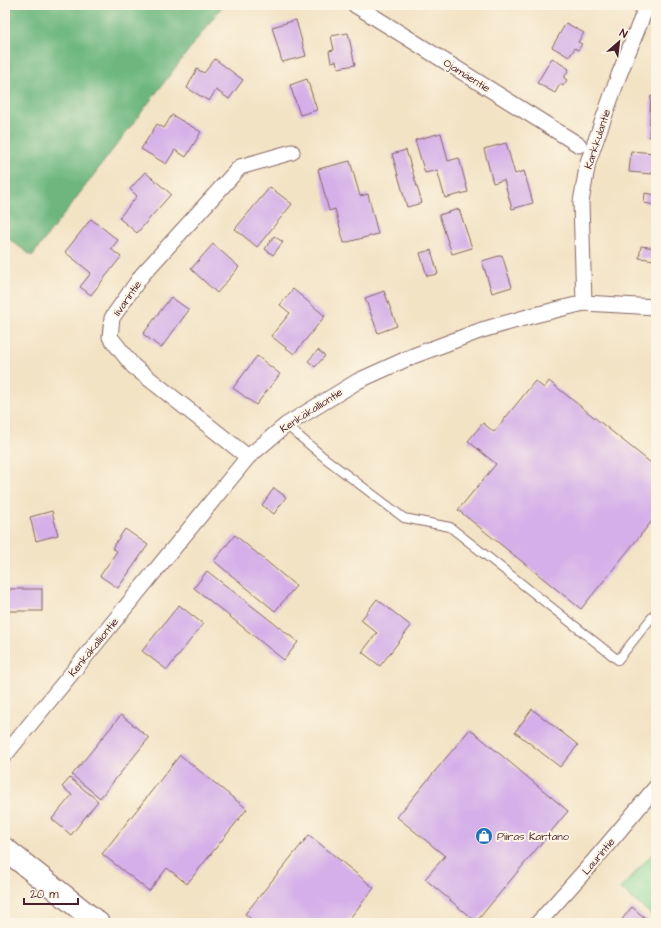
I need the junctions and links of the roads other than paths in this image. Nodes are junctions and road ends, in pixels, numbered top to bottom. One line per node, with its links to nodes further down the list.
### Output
1 (355, 5): 3 (street, Ojamäentie)
2 (647, 5): 5 (street, Karkkulantie)
3 (579, 145)
4 (292, 152): 8 (street, Iivarintie)
5 (584, 303): 6 (street, Kenkäkalliontie); 7 (street, Kenkäkalliontie)
6 (656, 307)
7 (286, 425): 8 (street, Kenkäkalliontie); 9 (lane)
8 (248, 457): 10 (street, Kenkäkalliontie)
9 (656, 612)
10 (5, 755)
11 (656, 786): 14 (street, Laurintie)
12 (5, 849): 13 (street)
13 (98, 923)
14 (538, 923)

